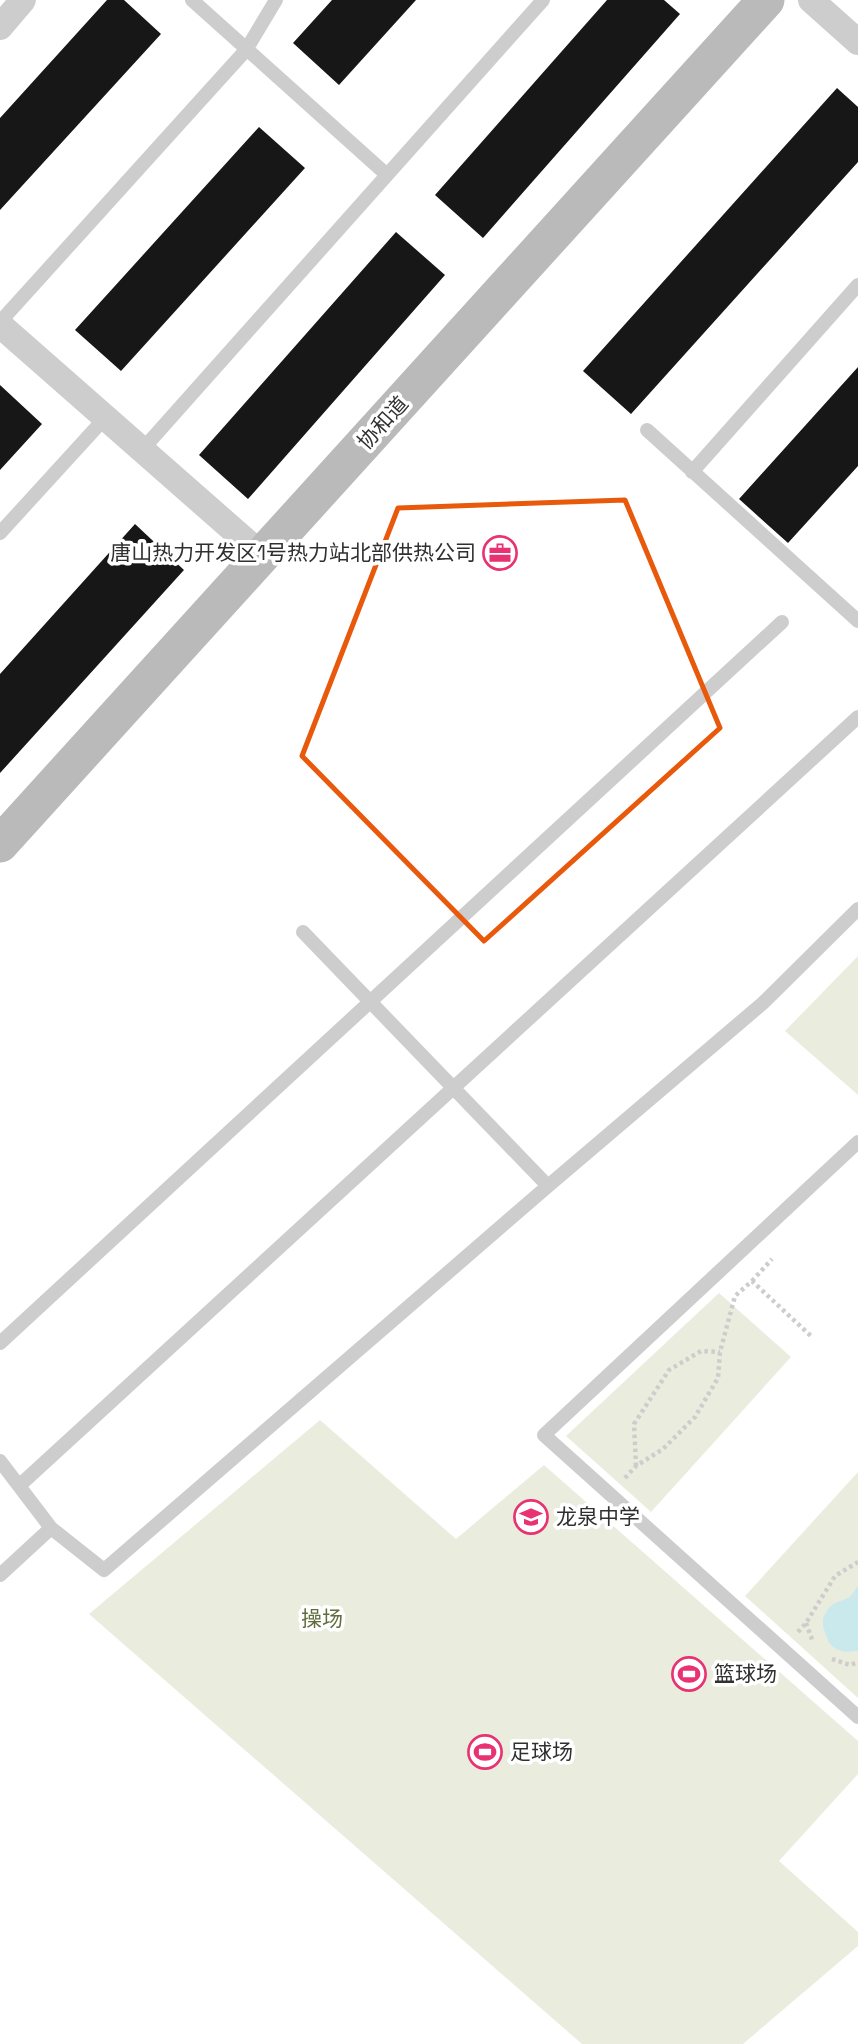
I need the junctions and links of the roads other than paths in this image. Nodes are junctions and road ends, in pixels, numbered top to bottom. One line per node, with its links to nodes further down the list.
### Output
1 (23, 0): 7 (street)
2 (192, 0): 9 (lane)
3 (276, 0): 9 (lane)
4 (543, 0): 10 (lane)
5 (766, 0): 18 (street, 协和道)
6 (811, 0): 8 (street)
7 (0, 26)
8 (858, 42)
9 (246, 50): 10 (lane); 12 (lane)
10 (387, 175): 15 (lane)
11 (858, 285): 16 (lane)
12 (0, 324): 13 (street)
13 (105, 418): 15 (street); 17 (lane)
14 (647, 430): 16 (lane)
15 (142, 450): 18 (street)
16 (692, 472): 19 (lane)
17 (0, 533)
18 (263, 556): 22 (street, 协和道)
19 (858, 620)
20 (782, 622): 25 (lane)
21 (858, 717): 26 (lane)
22 (0, 844)
23 (858, 909): 28 (lane)
24 (303, 932): 25 (lane)
25 (371, 1001): 26 (lane); 29 (lane)
26 (454, 1088): 28 (lane); 31 (lane)
27 (858, 1142): 34 (lane)
28 (548, 1186): 32 (lane)
29 (0, 1343)
30 (0, 1461): 31 (lane)
31 (20, 1485): 32 (lane)
32 (51, 1528): 33 (lane)
33 (0, 1575)
34 (858, 1717)

